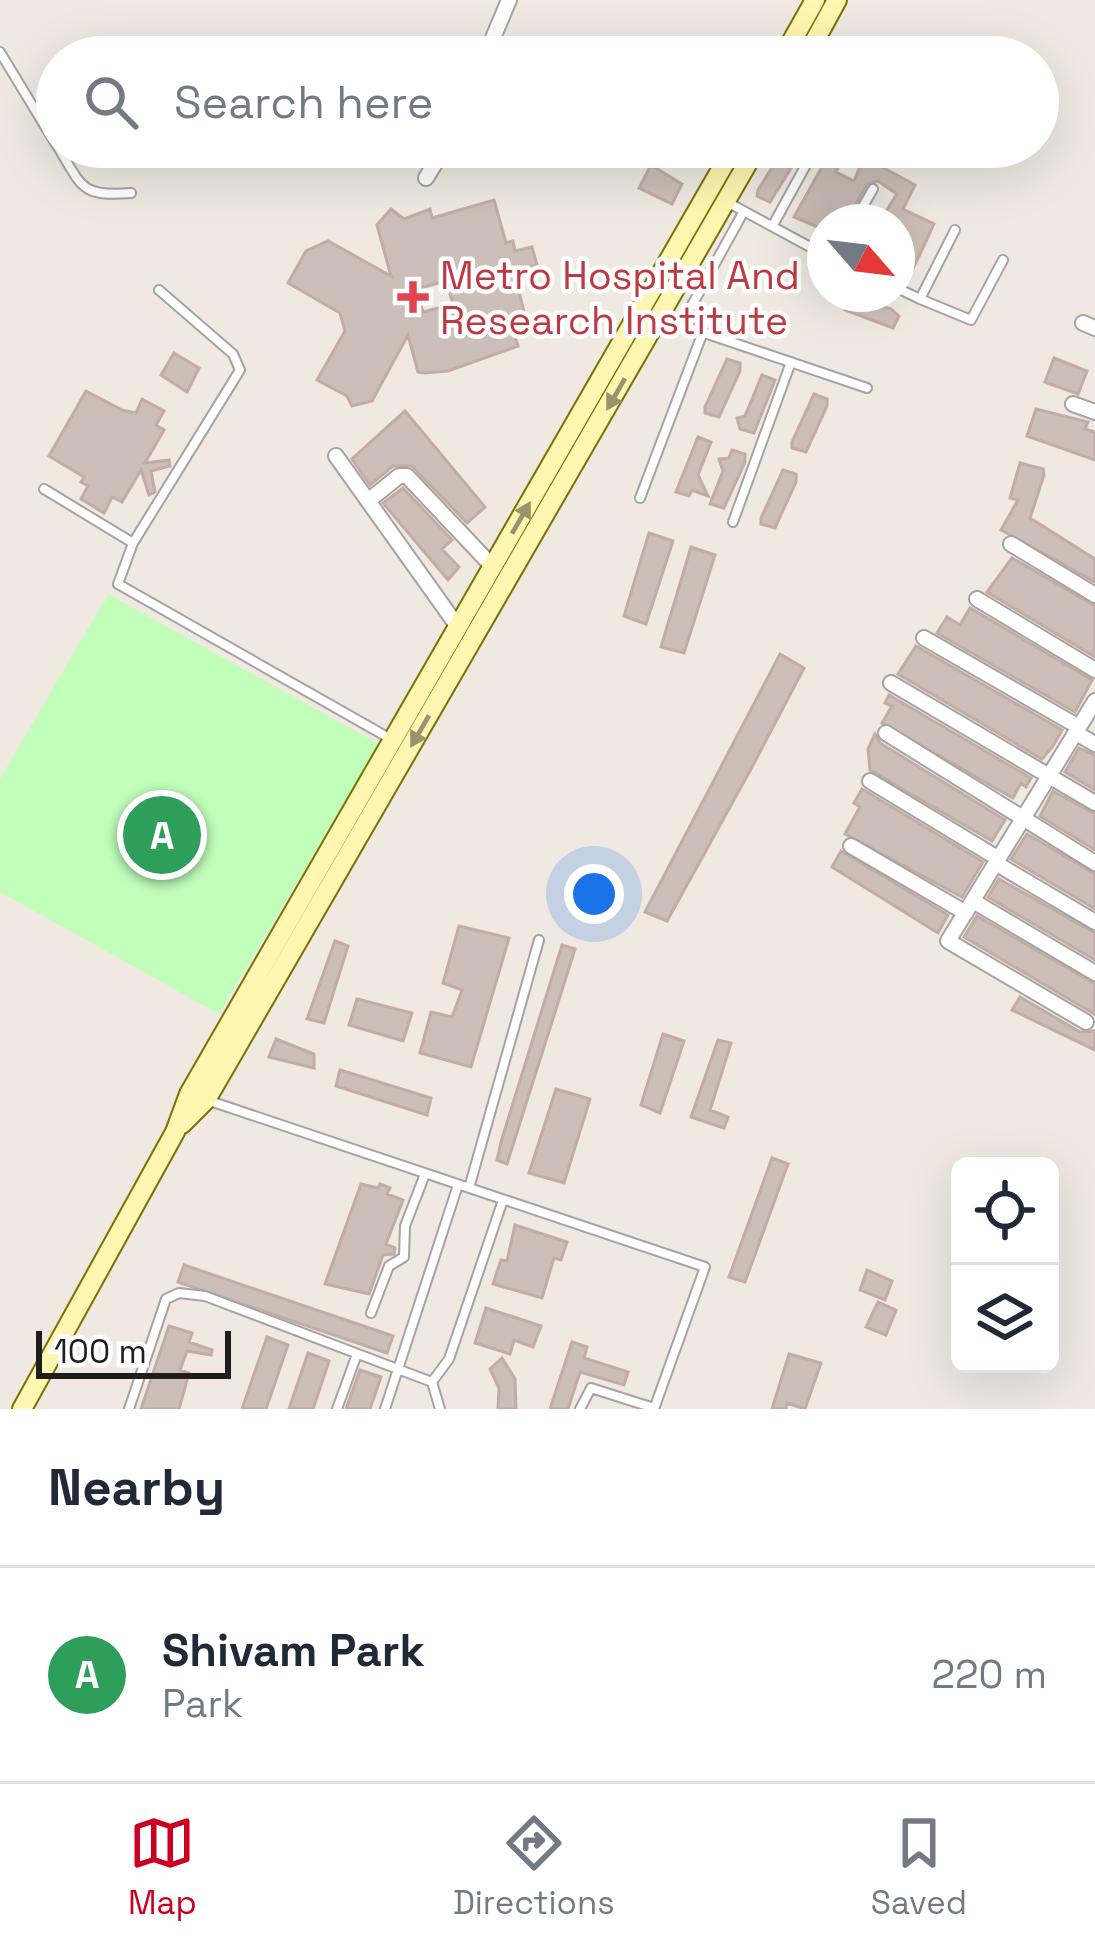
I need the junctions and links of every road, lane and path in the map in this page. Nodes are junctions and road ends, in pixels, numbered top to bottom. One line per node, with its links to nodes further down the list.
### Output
1 (509, 0): 4 (street)
2 (815, 0): 5 (street)
3 (837, 0): 6 (street)
4 (493, 36)
5 (795, 36)
6 (817, 36)
7 (0, 52): 8 (lane)
8 (36, 112)
9 (71, 168): 16 (lane)
10 (432, 168): 14 (street)
11 (722, 168): 38 (street, one-way to 11)
12 (750, 168): 18 (street)
13 (804, 168): 19 (lane)
14 (426, 178)
15 (874, 189): 17 (lane)
16 (131, 193)
17 (865, 204)
18 (736, 206): 19 (lane); 26 (lane); 55 (street, one-way to 55)
19 (773, 225): 21 (lane)
20 (955, 230): 25 (lane)
21 (807, 245)
22 (1003, 260): 25 (lane)
23 (159, 290): 36 (lane)
24 (915, 297): 25 (lane)
25 (920, 299)
26 (703, 332): 27 (lane); 33 (lane)
27 (791, 362): 28 (lane); 35 (lane)
28 (866, 388)
29 (1072, 404): 30 (street)
30 (1095, 412)
31 (336, 456): 34 (street)
32 (44, 489): 36 (lane)
33 (640, 498)
34 (368, 501): 38 (street); 41 (street)
35 (734, 522)
36 (134, 543): 48 (lane)
37 (1011, 544): 39 (street)
38 (493, 567): 41 (street)
39 (1095, 595)
40 (977, 599): 43 (street)
41 (458, 627): 48 (street)
42 (924, 638): 46 (street)
43 (1095, 670)
44 (890, 683): 50 (street)
45 (1095, 701): 46 (street)
46 (1078, 730): 49 (street); 50 (street)
47 (886, 733): 53 (street)
48 (393, 740): 55 (street)
49 (1095, 744)
50 (1050, 778): 52 (street); 53 (street)
51 (870, 781): 56 (street)
52 (1095, 803)
53 (1025, 818): 56 (street); 57 (street)
54 (851, 846): 58 (street)
55 (336, 857): 63 (street); 64 (street)
56 (998, 861): 58 (street); 59 (street)
57 (1095, 863)
58 (969, 907): 61 (street); 62 (street)
59 (1095, 922)
60 (538, 940): 66 (lane)
61 (1095, 974)
62 (1086, 1022)
63 (206, 1100): 64 (street); 65 (lane)
64 (175, 1132): 73 (street)
65 (425, 1174): 66 (lane); 68 (lane)
66 (463, 1186): 67 (lane); 70 (lane)
67 (503, 1200): 71 (lane); 72 (lane)
68 (371, 1312)
69 (356, 1354): 70 (lane); 74 (lane); 75 (lane)
70 (398, 1369): 71 (lane); 76 (lane)
71 (432, 1382): 77 (lane)
72 (654, 1408): 78 (lane)
73 (22, 1409)
74 (129, 1409)
75 (337, 1409)
76 (385, 1409)
77 (440, 1409)
78 (580, 1409)

